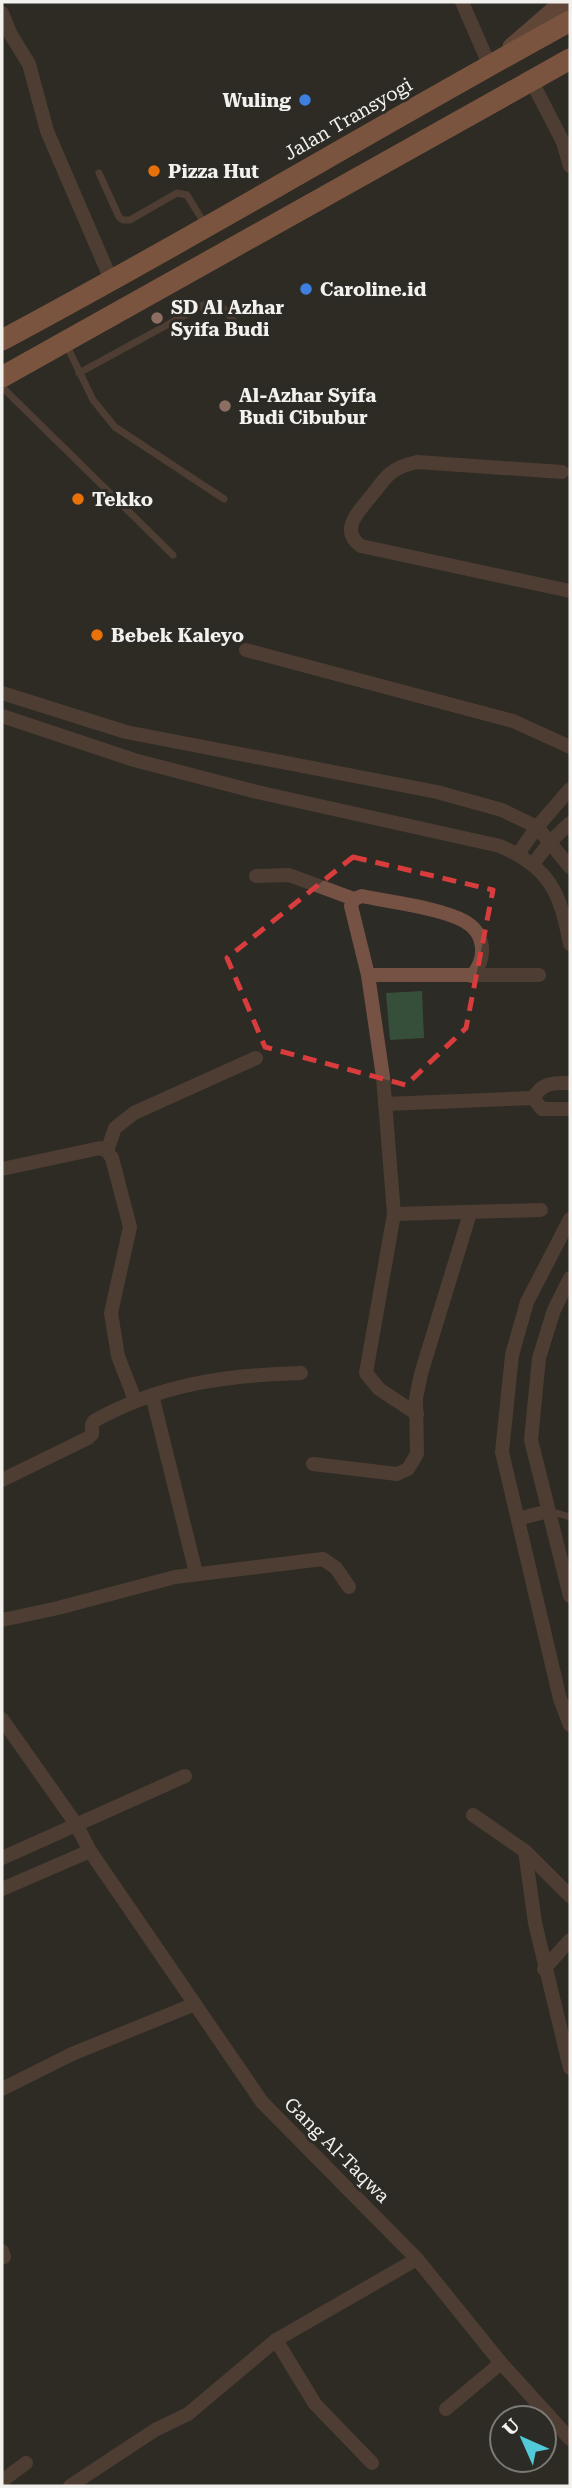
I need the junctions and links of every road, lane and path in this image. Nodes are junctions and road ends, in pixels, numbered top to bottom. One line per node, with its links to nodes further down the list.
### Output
1 (461, 2): 7 (street)
2 (563, 2): 7 (street)
3 (2, 13): 5 (street)
4 (570, 21): 7 (highway, Jalan Transyogi)
5 (6, 39): 12 (street)
6 (570, 59): 8 (highway)
7 (492, 63): 11 (highway, Jalan Transyogi)
8 (531, 80): 9 (street); 15 (highway)
9 (570, 166)
10 (99, 173): 11 (lane)
11 (206, 227): 12 (highway, Jalan Transyogi)
12 (112, 282): 14 (highway, Jalan Transyogi)
13 (233, 320): 16 (lane)
14 (2, 340)
15 (65, 343): 16 (lane); 17 (highway)
16 (79, 373): 20 (lane)
17 (2, 377)
18 (2, 387): 21 (lane)
19 (562, 472): 22 (street)
20 (224, 499)
21 (173, 555)
22 (570, 591)
23 (246, 650): 26 (street)
24 (2, 692): 29 (street)
25 (2, 716): 31 (street)
26 (570, 747)
27 (570, 789): 29 (street)
28 (570, 823): 30 (street)
29 (537, 827): 30 (street); 31 (street)
30 (550, 842): 32 (street); 33 (street)
31 (518, 854): 32 (street)
32 (533, 864): 36 (street)
33 (570, 867)
34 (256, 876): 35 (street)
35 (354, 899): 37 (street); 39 (street)
36 (570, 944)
37 (368, 975): 39 (street); 43 (street)
38 (539, 975): 39 (street)
39 (472, 976)
40 (256, 1058): 45 (street)
41 (570, 1083): 42 (street)
42 (533, 1097): 43 (street); 44 (street)
43 (385, 1104): 49 (street)
44 (570, 1109)
45 (107, 1151): 46 (street); 54 (street)
46 (2, 1169)
47 (541, 1210): 48 (street)
48 (470, 1213): 49 (street); 55 (street)
49 (394, 1214): 55 (street)
50 (570, 1219): 60 (street)
51 (570, 1278): 58 (street)
52 (301, 1373): 53 (street)
53 (152, 1395): 54 (street); 61 (street)
54 (135, 1400): 57 (street)
55 (418, 1414): 56 (street)
56 (313, 1464)
57 (2, 1480)
58 (548, 1511): 59 (lane); 60 (street); 63 (street)
59 (570, 1517)
60 (518, 1519): 66 (street)
61 (196, 1573): 62 (street); 64 (street)
62 (349, 1587)
63 (570, 1596)
64 (2, 1620)
65 (2, 1719): 69 (street, Gang Al-Taqwa)
66 (570, 1725)
67 (185, 1776): 69 (street)
68 (473, 1815): 71 (street)
69 (76, 1824): 70 (street, Gang Al-Taqwa); 72 (street)
70 (90, 1851): 73 (street); 77 (street, Gang Al-Taqwa)
71 (525, 1851): 74 (street); 76 (street)
72 (2, 1858)
73 (2, 1889)
74 (570, 1896)
75 (570, 1940): 76 (street)
76 (544, 1969): 78 (street)
77 (195, 2004): 79 (street); 80 (street, Gang Al-Taqwa)
78 (570, 2068)
79 (2, 2089)
80 (417, 2259): 81 (street); 82 (street, Gang Al-Taqwa)
81 (276, 2340): 86 (street); 88 (street)
82 (501, 2363): 83 (street); 84 (street, Gang Al-Taqwa)
83 (446, 2409)
84 (570, 2439)
85 (26, 2463): 87 (street)
86 (372, 2463)
87 (2, 2481)
88 (70, 2486)

